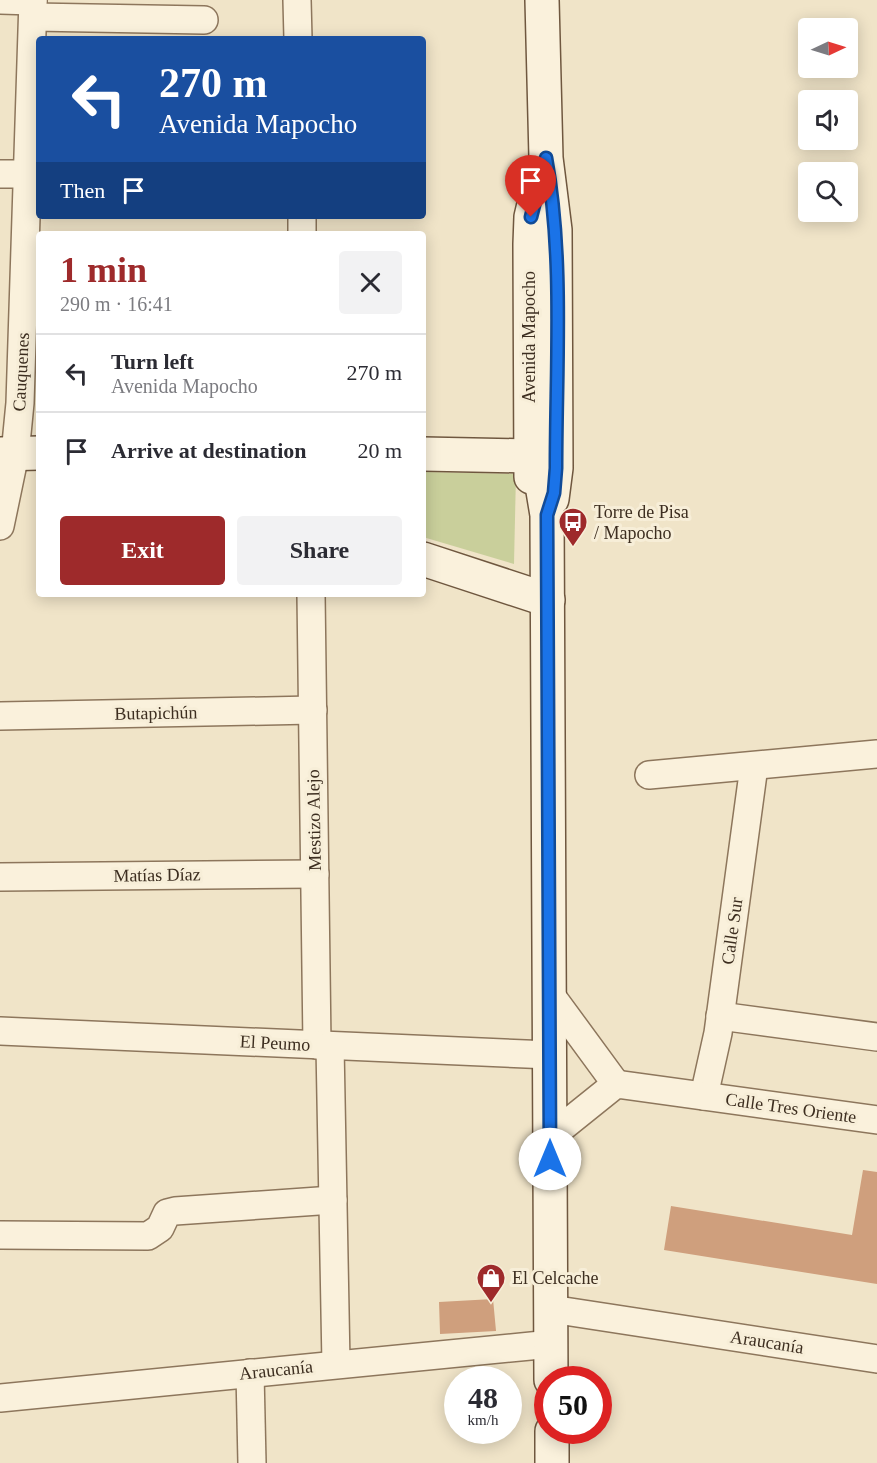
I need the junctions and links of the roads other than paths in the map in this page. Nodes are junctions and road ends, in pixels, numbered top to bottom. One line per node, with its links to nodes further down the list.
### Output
1 (0, 0): 4 (street)
2 (297, 0): 6 (street)
3 (542, 0): 7 (main road, Avenida Mapocho)
4 (33, 6): 5 (street); 9 (street, Cauquenes)
5 (204, 20)
6 (298, 36)
7 (546, 158): 12 (main road, Avenida Mapocho); 13 (main road, Avenida Mapocho)
8 (0, 174): 9 (street)
9 (32, 182): 10 (street, Cauquenes)
10 (18, 454): 14 (street, Cauquenes)
11 (426, 454): 12 (main road)
12 (529, 456): 13 (main road, Avenida Mapocho)
13 (547, 515): 17 (main road, Avenida Mapocho)
14 (0, 526)
15 (426, 560): 17 (main road)
16 (311, 597): 18 (street, Mestizo Alejo)
17 (548, 600): 25 (main road, Avenida Mapocho)
18 (313, 710): 19 (street, Butapichún); 23 (street, Mestizo Alejo)
19 (0, 716)
20 (877, 754): 21 (street)
21 (754, 766): 22 (street); 26 (street, Calle Sur)
22 (649, 775)
23 (315, 874): 24 (street, Matías Díaz); 29 (street, Mestizo Alejo)
24 (0, 877)
25 (550, 994): 30 (main road, Avenida Mapocho); 31 (street)
26 (720, 1016): 28 (street); 32 (street, Calle Sur)
27 (0, 1031): 29 (street, El Peumo)
28 (877, 1037)
29 (324, 1045): 30 (street, El Peumo); 35 (street, Mestizo Alejo)
30 (550, 1055): 34 (main road, Avenida Mapocho)
31 (616, 1084): 32 (street, Calle Tres Oriente); 34 (street)
32 (704, 1096): 33 (street, Calle Tres Oriente)
33 (877, 1120)
34 (550, 1137): 37 (main road, Avenida Mapocho)
35 (333, 1200): 36 (street); 40 (street, Mestizo Alejo)
36 (0, 1235)
37 (551, 1310): 38 (main road, Avenida Mapocho); 39 (street, Araucanía)
38 (551, 1344): 40 (street, Araucanía); 41 (main road, Avenida Mapocho)
39 (877, 1359)
40 (336, 1364): 42 (street, Araucanía)
41 (551, 1366)
42 (250, 1373): 43 (street, Araucanía); 45 (street)
43 (0, 1398)
44 (552, 1444): 46 (main road)
45 (252, 1463)
46 (552, 1463)

